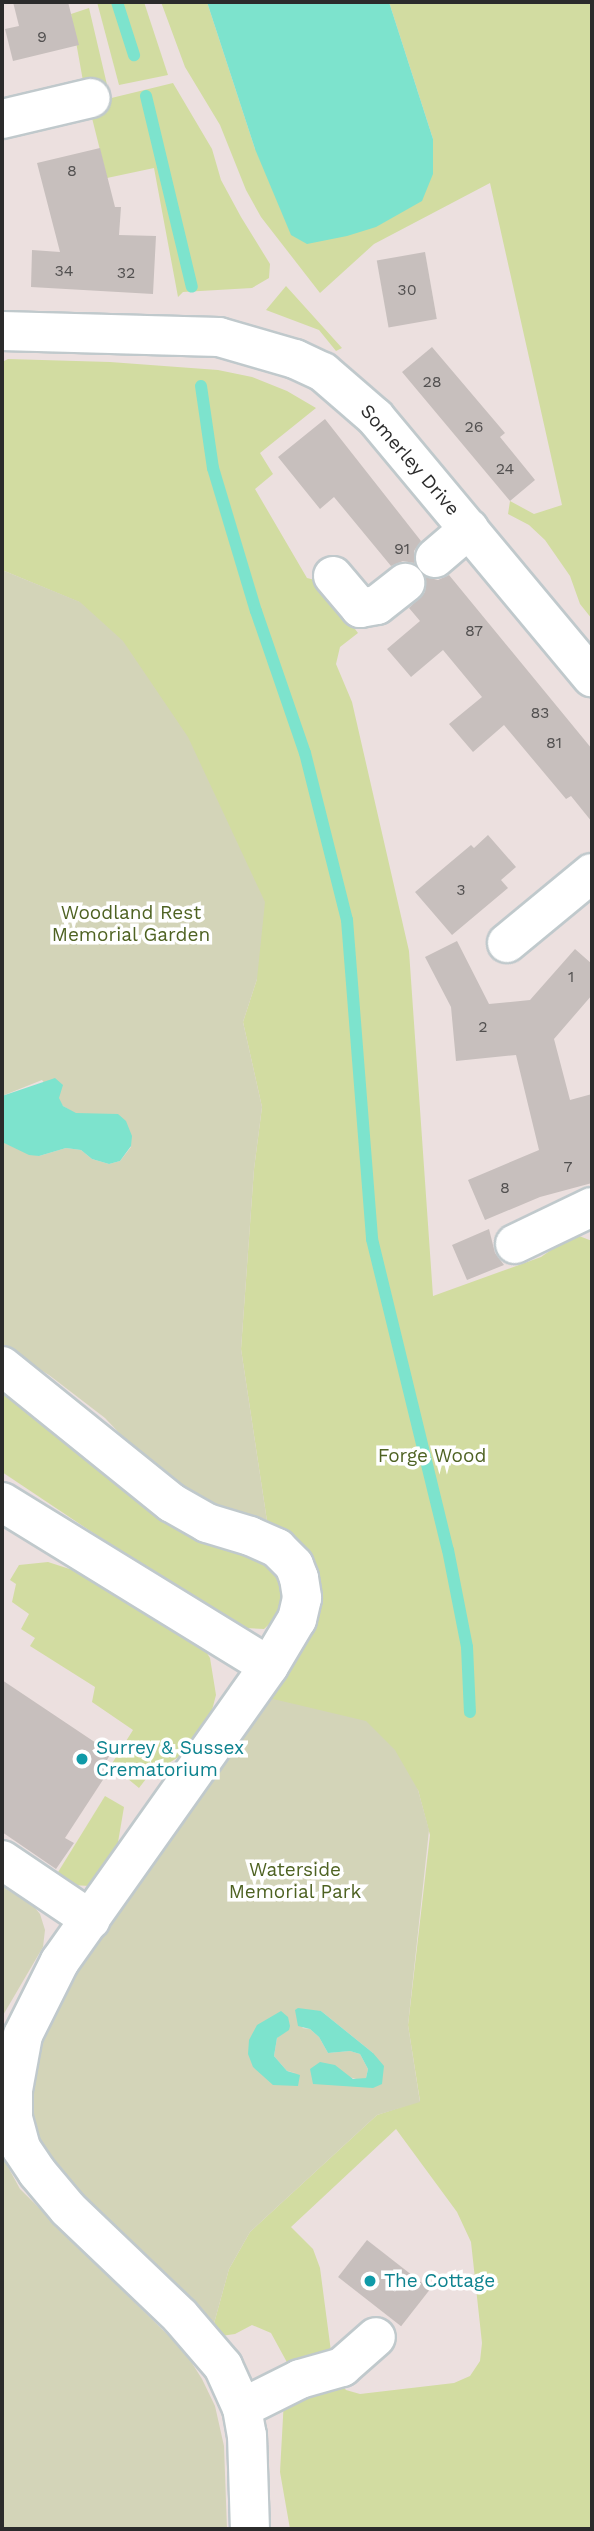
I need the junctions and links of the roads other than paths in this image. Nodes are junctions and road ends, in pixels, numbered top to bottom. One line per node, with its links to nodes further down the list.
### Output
1 (91, 98): 2 (street)
2 (2, 119)
3 (2, 331): 4 (street, Somerley Drive)
4 (470, 529): 5 (street); 8 (street, Somerley Drive)
5 (435, 558)
6 (333, 576): 7 (street)
7 (405, 583)
8 (592, 677)
9 (592, 873): 10 (street)
10 (507, 943)
11 (592, 1207): 12 (street)
12 (515, 1244)
13 (2, 1366): 15 (street)
14 (2, 1502): 15 (street)
15 (269, 1666): 17 (street)
16 (2, 1860): 17 (street)
17 (91, 1920): 19 (street)
18 (376, 2337): 19 (street)
19 (242, 2408): 20 (street)
20 (250, 2529)

